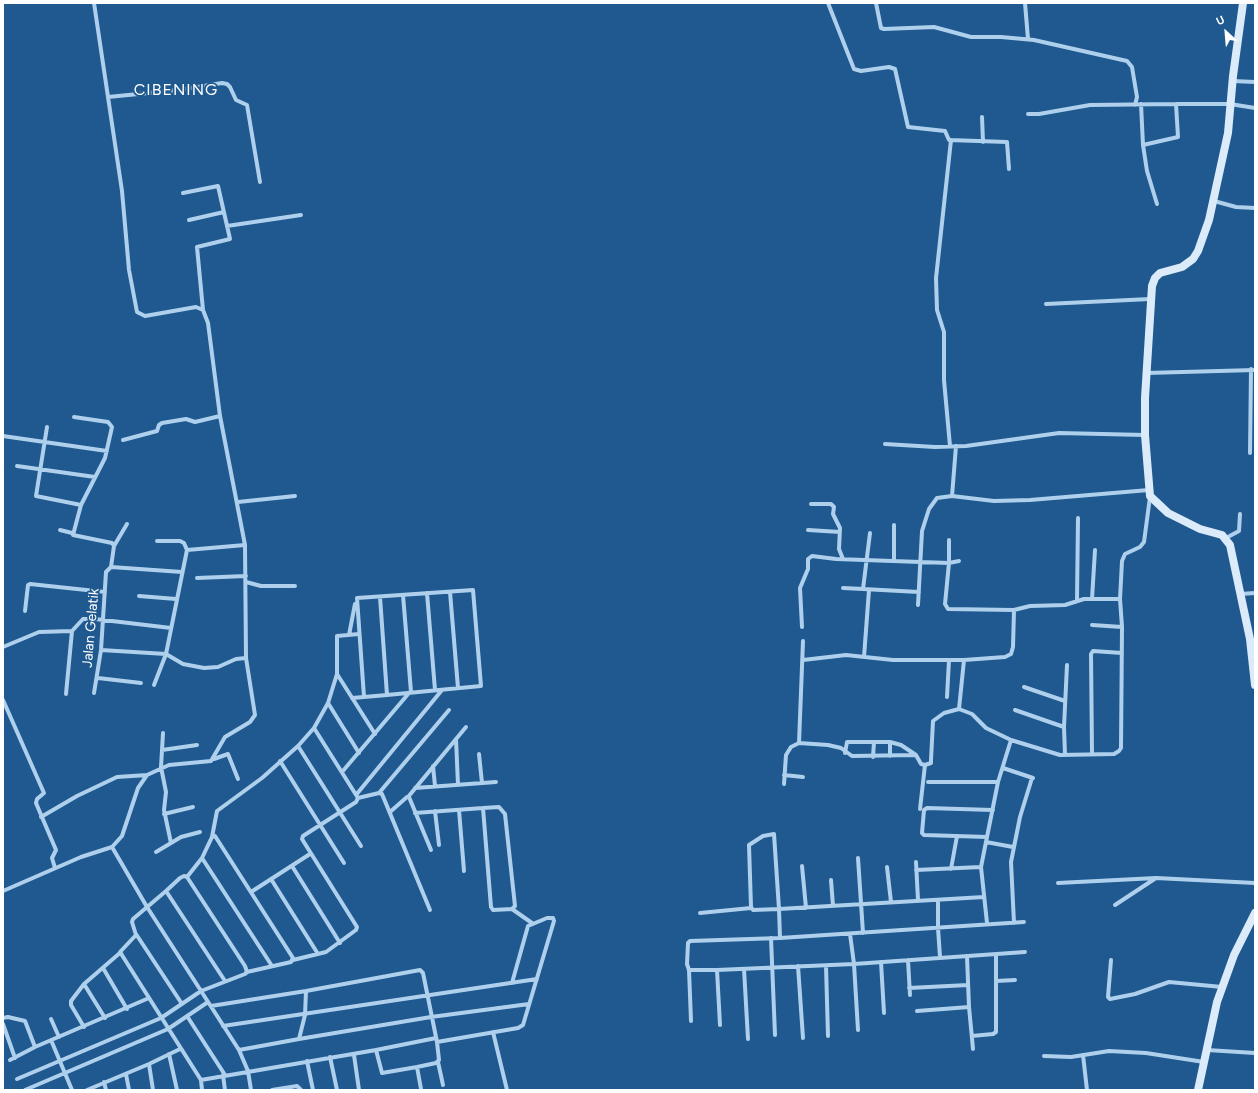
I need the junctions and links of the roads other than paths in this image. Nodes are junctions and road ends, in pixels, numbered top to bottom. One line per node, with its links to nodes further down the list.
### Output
1 (94, 3): 9 (street)
2 (828, 3): 17 (street)
3 (876, 3): 6 (street)
4 (1025, 3): 6 (street)
5 (1243, 3): 7 (street)
6 (1028, 39): 13 (street)
7 (1232, 81): 8 (street); 12 (street)
8 (1255, 82)
9 (108, 97): 21 (street); 32 (street)
10 (1141, 104): 11 (street); 13 (street); 19 (street)
11 (1176, 104): 12 (street); 19 (street)
12 (1230, 104): 14 (street); 23 (street)
13 (1135, 105): 15 (street)
14 (1255, 108)
15 (1028, 114)
16 (982, 116): 18 (street)
17 (951, 140): 18 (street); 43 (street)
18 (983, 142): 20 (street)
19 (1143, 145): 24 (street)
20 (1009, 169)
21 (260, 182)
22 (183, 193): 26 (street)
23 (1214, 201): 25 (street); 30 (street)
24 (1157, 204)
25 (1255, 208)
26 (224, 212): 28 (street); 29 (street)
27 (301, 215): 29 (street)
28 (189, 220)
29 (227, 226): 32 (street)
30 (1150, 299): 31 (street); 34 (street)
31 (1046, 304)
32 (203, 310): 35 (street)
33 (1253, 370): 34 (street); 46 (street)
34 (1146, 373): 38 (street)
35 (220, 416): 40 (street); 53 (street)
36 (74, 417): 45 (street)
37 (47, 427): 41 (street)
38 (1145, 435): 44 (street); 50 (street)
39 (3, 436): 41 (street)
40 (123, 440)
41 (45, 442): 45 (street); 48 (street)
42 (885, 444): 43 (street)
43 (950, 446): 44 (street)
44 (956, 446): 52 (street)
45 (107, 451): 49 (street)
46 (1250, 453)
47 (17, 466): 48 (street)
48 (41, 470): 49 (street); 55 (street)
49 (94, 477): 55 (street)
50 (1150, 493): 52 (street); 65 (street); 99 (street)
51 (295, 496): 53 (street)
52 (952, 496): 76 (street)
53 (238, 502): 68 (street)
54 (811, 504): 62 (street)
55 (81, 505): 63 (street)
56 (1240, 514): 65 (street)
57 (1078, 518): 100 (street)
58 (127, 524): 69 (street)
59 (894, 525): 74 (street)
60 (60, 530): 63 (street)
61 (808, 530): 62 (street)
62 (840, 532): 72 (street)
63 (72, 533): 69 (street)
64 (870, 533): 73 (street)
65 (1226, 538): 92 (street)
66 (949, 540): 77 (street)
67 (157, 541): 70 (street)
68 (245, 545): 70 (street); 80 (street)
69 (114, 546): 78 (street, Jalan Gelatik)
70 (187, 550): 79 (street)
71 (1095, 550): 98 (street)
72 (843, 559): 73 (street); 106 (street)
73 (867, 560): 74 (street); 85 (street)
74 (894, 561): 76 (street)
75 (959, 561): 77 (street)
76 (921, 562): 77 (street); 89 (street)
77 (949, 563): 102 (street)
78 (111, 567): 79 (street); 87 (street, Jalan Gelatik)
79 (182, 572): 97 (street)
80 (246, 576): 81 (street); 82 (street)
81 (197, 578)
82 (246, 582): 83 (street); 118 (street)
83 (295, 586)
84 (843, 588): 85 (street)
85 (863, 589): 86 (street)
86 (869, 590): 89 (street); 117 (street)
87 (105, 592): 103 (street); 104 (street, Jalan Gelatik)
88 (450, 592): 90 (street); 129 (street); 129 (street)
89 (919, 592): 101 (street)
90 (426, 593): 93 (street); 130 (street)
91 (1255, 593): 92 (street)
92 (1240, 594): 127 (street)
93 (403, 595): 95 (street); 133 (street)
94 (139, 596): 97 (street)
95 (380, 597): 96 (street); 135 (street)
96 (356, 598): 110 (street); 111 (street)
97 (176, 599): 108 (street)
98 (1092, 599): 99 (street); 100 (street)
99 (1120, 599): 107 (street)
100 (1077, 600): 102 (street)
101 (918, 605)
102 (1014, 610): 121 (street)
103 (26, 611)
104 (102, 620): 108 (street); 109 (street); 114 (street, Jalan Gelatik)
105 (1092, 625): 107 (street)
106 (802, 627)
107 (1122, 627): 115 (street)
108 (171, 628): 116 (street)
109 (72, 631): 113 (street); 134 (street)
110 (359, 634): 111 (street); 136 (street)
111 (349, 635): 123 (street)
112 (803, 641): 119 (street)
113 (3, 647)
114 (101, 650): 116 (street); 124 (street, Jalan Gelatik)
115 (1122, 653): 161 (street); 161 (street)
116 (166, 654): 118 (street); 126 (street)
117 (864, 657): 119 (street); 120 (street)
118 (246, 658): 166 (street)
119 (803, 660): 154 (street)
120 (949, 660): 121 (street); 137 (street)
121 (964, 660): 142 (street)
122 (1067, 665): 140 (street)
123 (338, 674): 138 (street); 141 (street)
124 (98, 678): 125 (street); 132 (street, Jalan Gelatik)
125 (141, 683)
126 (154, 684)
127 (1255, 685)
128 (1024, 687): 140 (street)
129 (458, 688): 131 (street)
130 (435, 690): 131 (street); 133 (street)
131 (442, 690): 186 (street)
132 (94, 693)
133 (410, 693): 135 (street); 149 (street)
134 (66, 694)
135 (387, 695): 136 (street)
136 (364, 696): 138 (street)
137 (947, 697)
138 (352, 698): 149 (street)
139 (3, 700): 198 (street)
140 (1065, 701): 146 (street)
141 (328, 703): 147 (street); 158 (street)
142 (959, 709): 151 (street); 168 (street)
143 (449, 710): 185 (street)
144 (1015, 710): 146 (street)
145 (466, 727): 150 (street)
146 (1064, 727): 163 (street)
147 (314, 728): 156 (street); 172 (street)
148 (163, 733): 157 (street)
149 (375, 734): 158 (street)
150 (456, 740): 169 (street); 182 (street)
151 (1011, 740): 163 (street); 171 (street)
152 (874, 742): 153 (street); 159 (street); 165 (street)
153 (890, 742): 162 (street); 164 (street)
154 (799, 743): 159 (street); 174 (street)
155 (197, 746): 157 (street)
156 (298, 746): 167 (street); 194 (street)
157 (162, 750): 170 (street)
158 (359, 753): 172 (street)
159 (845, 753): 165 (street)
160 (479, 754): 180 (street)
161 (1092, 754): 163 (street)
162 (916, 755): 164 (street); 168 (street)
163 (1065, 755)
164 (890, 756): 165 (street)
165 (873, 757)
166 (214, 759): 170 (street); 176 (street)
167 (280, 761): 199 (street); 202 (street)
168 (925, 765): 190 (street)
169 (433, 766): 183 (street); 184 (street)
170 (161, 767): 173 (street); 197 (street)
171 (1003, 768): 179 (street); 207 (street)
172 (342, 772): 186 (street)
173 (147, 775): 198 (street); 208 (street)
174 (784, 776): 175 (street); 181 (street)
175 (802, 777)
176 (238, 779)
177 (496, 782): 180 (street)
178 (928, 782): 179 (street)
179 (998, 782): 192 (street)
180 (482, 783): 182 (street)
181 (784, 784)
182 (458, 785): 183 (street)
183 (435, 786): 184 (street)
184 (415, 788): 187 (street)
185 (379, 793): 186 (street); 195 (street)
186 (357, 796): 194 (street)
187 (408, 797): 195 (street); 196 (street)
188 (193, 807): 197 (street)
189 (483, 808): 191 (street); 243 (street); 243 (street)
190 (920, 809)
191 (459, 810): 193 (street); 223 (street)
192 (993, 810): 201 (street); 203 (street)
193 (435, 811): 196 (street); 205 (street)
194 (340, 812): 199 (street); 206 (street)
195 (390, 812): 245 (street)
196 (415, 813): 209 (street)
197 (164, 814): 204 (street)
198 (42, 817): 220 (street)
199 (320, 825): 211 (street); 215 (street)
200 (200, 832): 204 (street)
201 (957, 836): 203 (street); 221 (street)
202 (212, 837): 212 (street); 232 (street)
203 (987, 839): 207 (street); 219 (street)
204 (171, 843): 210 (street)
205 (439, 845)
206 (361, 846)
207 (1013, 846): 250 (street)
208 (112, 847): 220 (street); 240 (street)
209 (431, 850)
210 (156, 852)
211 (310, 854): 216 (street); 258 (street)
212 (202, 858): 224 (street); 270 (street)
213 (858, 858): 237 (street)
214 (916, 862): 222 (street)
215 (344, 863)
216 (292, 866): 225 (street); 258 (street)
217 (802, 866): 242 (street)
218 (887, 867): 236 (street)
219 (981, 867): 221 (street); 233 (street)
220 (55, 868): 230 (street)
221 (951, 869): 222 (street)
222 (916, 870): 234 (street)
223 (464, 871)
224 (187, 877): 231 (street); 278 (street)
225 (272, 878): 232 (street); 261 (street)
226 (1156, 878): 228 (street); 229 (street); 239 (street)
227 (831, 880): 238 (street)
228 (1058, 883)
229 (1255, 883)
230 (3, 891)
231 (166, 891): 240 (street); 281 (street)
232 (251, 892): 265 (street)
233 (984, 897): 235 (street); 251 (street)
234 (918, 900): 235 (street); 236 (street)
235 (938, 900): 252 (street)
236 (891, 902): 237 (street)
237 (863, 904): 238 (street); 253 (street)
238 (833, 906): 242 (street)
239 (1115, 906)
240 (147, 907): 254 (street); 289 (street)
241 (751, 908): 244 (street); 244 (street); 246 (street)
242 (806, 908): 244 (street)
243 (512, 909): 249 (street)
244 (779, 909): 257 (street)
245 (430, 910)
246 (700, 913)
247 (1255, 913): 286 (street)
248 (1024, 922): 250 (street)
249 (532, 923): 279 (street); 283 (street)
250 (1014, 923): 251 (street)
251 (987, 924): 252 (street)
252 (938, 928): 253 (street); 264 (street)
253 (863, 933): 255 (street)
254 (136, 934): 259 (street); 294 (street)
255 (850, 934): 257 (street); 269 (street)
256 (771, 938): 257 (street); 273 (street); 276 (street)
257 (780, 938)
258 (340, 942): 261 (street)
259 (121, 952): 274 (street); 292 (street)
260 (1025, 952): 262 (street)
261 (318, 954): 265 (street)
262 (996, 955): 263 (street); 282 (street)
263 (967, 956): 264 (street); 285 (street)
264 (940, 957): 266 (street)
265 (293, 960): 270 (street)
266 (908, 960): 268 (street); 287 (street)
267 (1111, 960): 286 (street)
268 (882, 962): 269 (street); 299 (street)
269 (854, 964): 272 (street); 313 (street)
270 (272, 966): 278 (street)
271 (798, 966): 272 (street); 273 (street); 319 (street)
272 (826, 966): 316 (street)
273 (771, 967): 275 (street); 315 (street)
274 (103, 968): 284 (street); 297 (street)
275 (744, 969): 277 (street); 320 (street)
276 (689, 970): 277 (street); 307 (street)
277 (717, 970): 309 (street)
278 (247, 972): 281 (street)
279 (537, 979): 283 (street); 295 (street)
280 (1015, 980): 282 (street)
281 (225, 981): 289 (street)
282 (996, 981): 317 (street)
283 (512, 983): 290 (street)
284 (84, 984): 304 (street); 311 (street)
285 (968, 985): 287 (street); 296 (street)
286 (1222, 986): 329 (street)
287 (909, 988): 291 (street)
288 (306, 991): 290 (street); 293 (street); 300 (street)
289 (201, 992): 293 (street); 294 (street)
290 (426, 995): 300 (street); 302 (street)
291 (910, 995)
292 (149, 998): 297 (street); 305 (street)
293 (208, 1003): 301 (street); 310 (street)
294 (182, 1004): 305 (street)
295 (529, 1004): 302 (street); 314 (street)
296 (969, 1007): 298 (street); 317 (street)
297 (127, 1009): 304 (street)
298 (917, 1011)
299 (884, 1013)
300 (305, 1015): 310 (street); 322 (street)
301 (187, 1016): 312 (street); 347 (street)
302 (430, 1017): 322 (street); 323 (street)
303 (3, 1018): 324 (street)
304 (105, 1018): 311 (street)
305 (162, 1018): 312 (street); 340 (street)
306 (51, 1019): 318 (street)
307 (691, 1021)
308 (3, 1024): 335 (street)
309 (720, 1025)
310 (223, 1026): 327 (street)
311 (84, 1027): 318 (street)
312 (168, 1028): 325 (street); 345 (street)
313 (858, 1030)
314 (493, 1032): 323 (street); 368 (street)
315 (775, 1035)
316 (828, 1036)
317 (972, 1036): 326 (street)
318 (59, 1037): 321 (street)
319 (803, 1038)
320 (748, 1039)
321 (51, 1040): 324 (street); 340 (street)
322 (299, 1040): 327 (street)
323 (437, 1040): 328 (street); 339 (street)
324 (35, 1047): 335 (street)
325 (180, 1049): 331 (street); 349 (street)
326 (973, 1049)
327 (239, 1050): 344 (street)
328 (376, 1050): 332 (street); 343 (street)
329 (1206, 1050): 330 (street); 341 (street)
330 (1255, 1053)
331 (169, 1054): 342 (street); 359 (street)
332 (354, 1054): 336 (street); 367 (street)
333 (1083, 1055): 334 (street); 341 (street); 369 (street)
334 (1044, 1056)
335 (15, 1058): 337 (street)
336 (330, 1058): 338 (street); 366 (street)
337 (10, 1060)
338 (308, 1061): 344 (street); 365 (street)
339 (438, 1062): 343 (street); 351 (street)
340 (60, 1063): 345 (street); 348 (street)
341 (1204, 1063): 370 (street)
342 (149, 1064): 346 (street); 358 (street)
343 (416, 1067): 352 (street)
344 (248, 1071): 347 (street); 362 (street)
345 (65, 1074): 353 (street); 354 (street)
346 (126, 1074): 350 (street); 357 (street)
347 (224, 1075): 349 (street); 361 (street)
348 (17, 1080)
349 (201, 1080): 360 (street)
350 (104, 1082): 355 (street); 356 (street)
351 (443, 1085)
352 (421, 1088)
353 (26, 1090)
354 (72, 1090)
355 (87, 1090)
356 (106, 1090)
357 (129, 1090)
358 (153, 1090)
359 (177, 1090)
360 (202, 1090)
361 (225, 1090)
362 (251, 1090)
363 (272, 1090): 364 (street)
364 (301, 1090)
365 (313, 1090)
366 (337, 1090)
367 (359, 1090)
368 (507, 1090)
369 (1087, 1090)
370 (1198, 1090)

